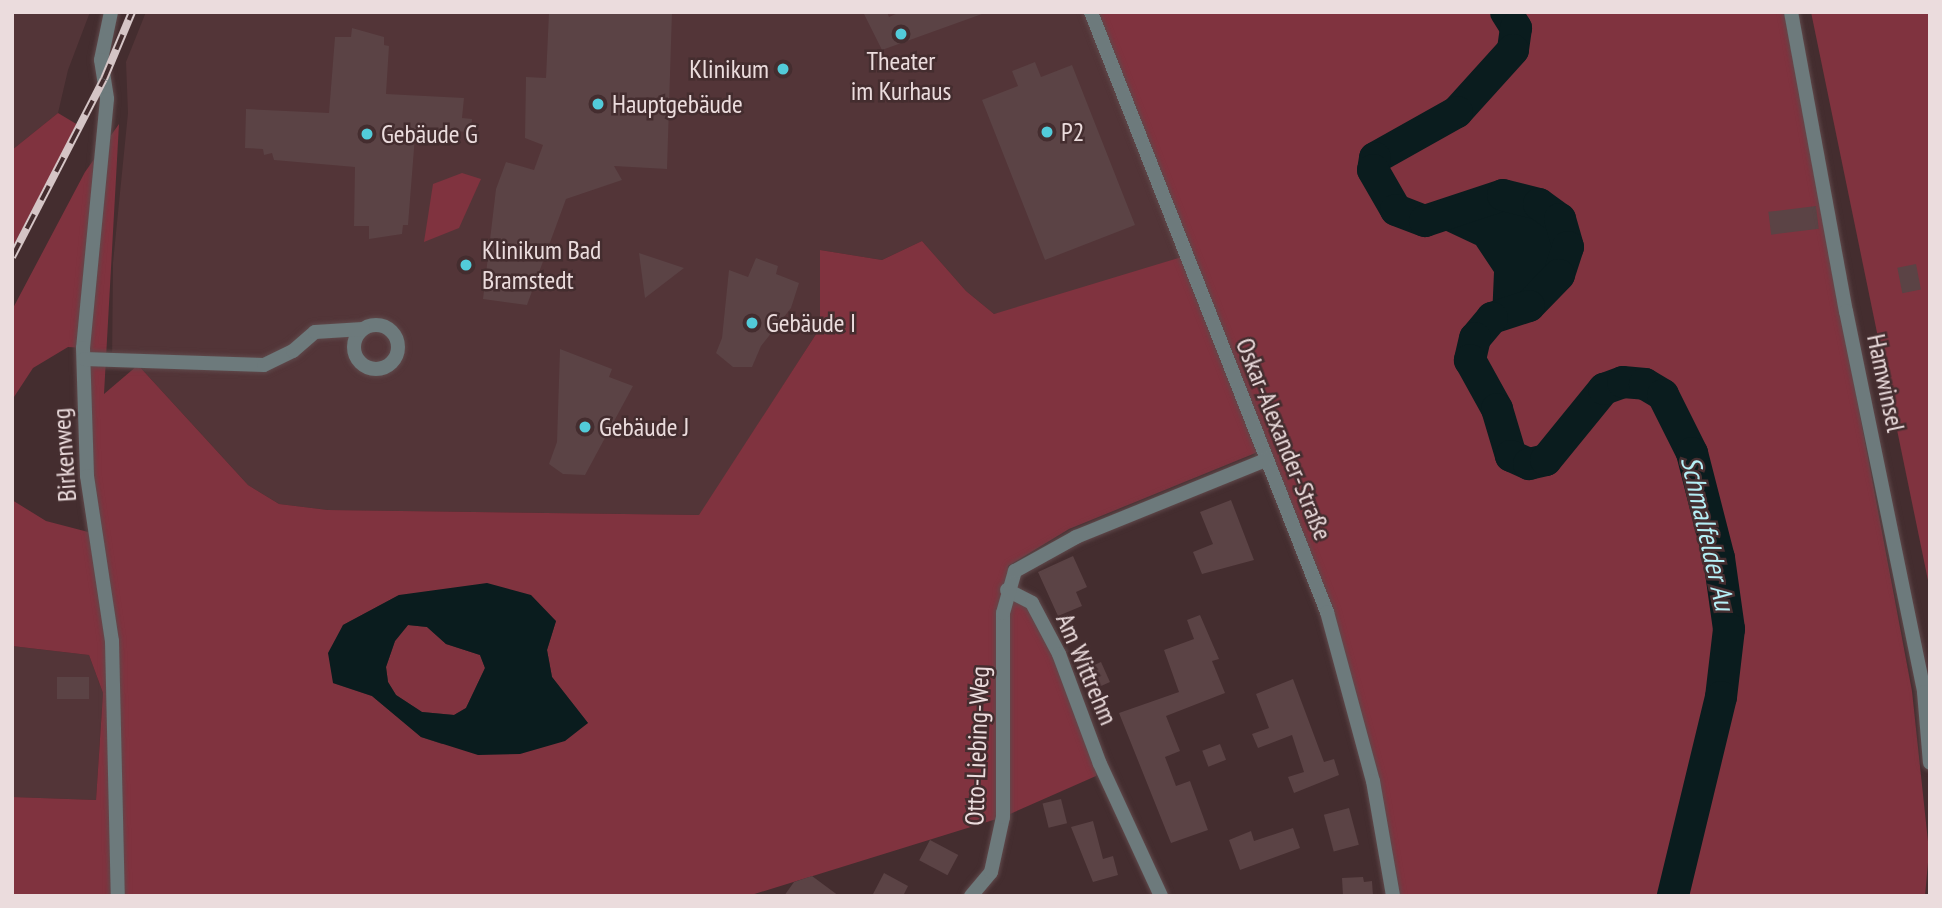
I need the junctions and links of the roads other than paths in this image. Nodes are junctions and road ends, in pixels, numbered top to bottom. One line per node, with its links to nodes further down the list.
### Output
1 (111, 12): 5 (street, Birkenweg)
2 (1091, 12): 6 (street, Oskar-Alexander-Straße)
3 (1791, 12): 8 (street, Hamwinsel)
4 (363, 330): 5 (street)
5 (84, 359): 9 (street, Birkenweg)
6 (1266, 460): 7 (street); 12 (street, Oskar-Alexander-Straße)
7 (1007, 590): 10 (street, Otto-Liebing-Weg); 11 (street, Am Wittrehm)
8 (1930, 763)
9 (118, 896)
10 (971, 896)
11 (1161, 896)
12 (1393, 896)

